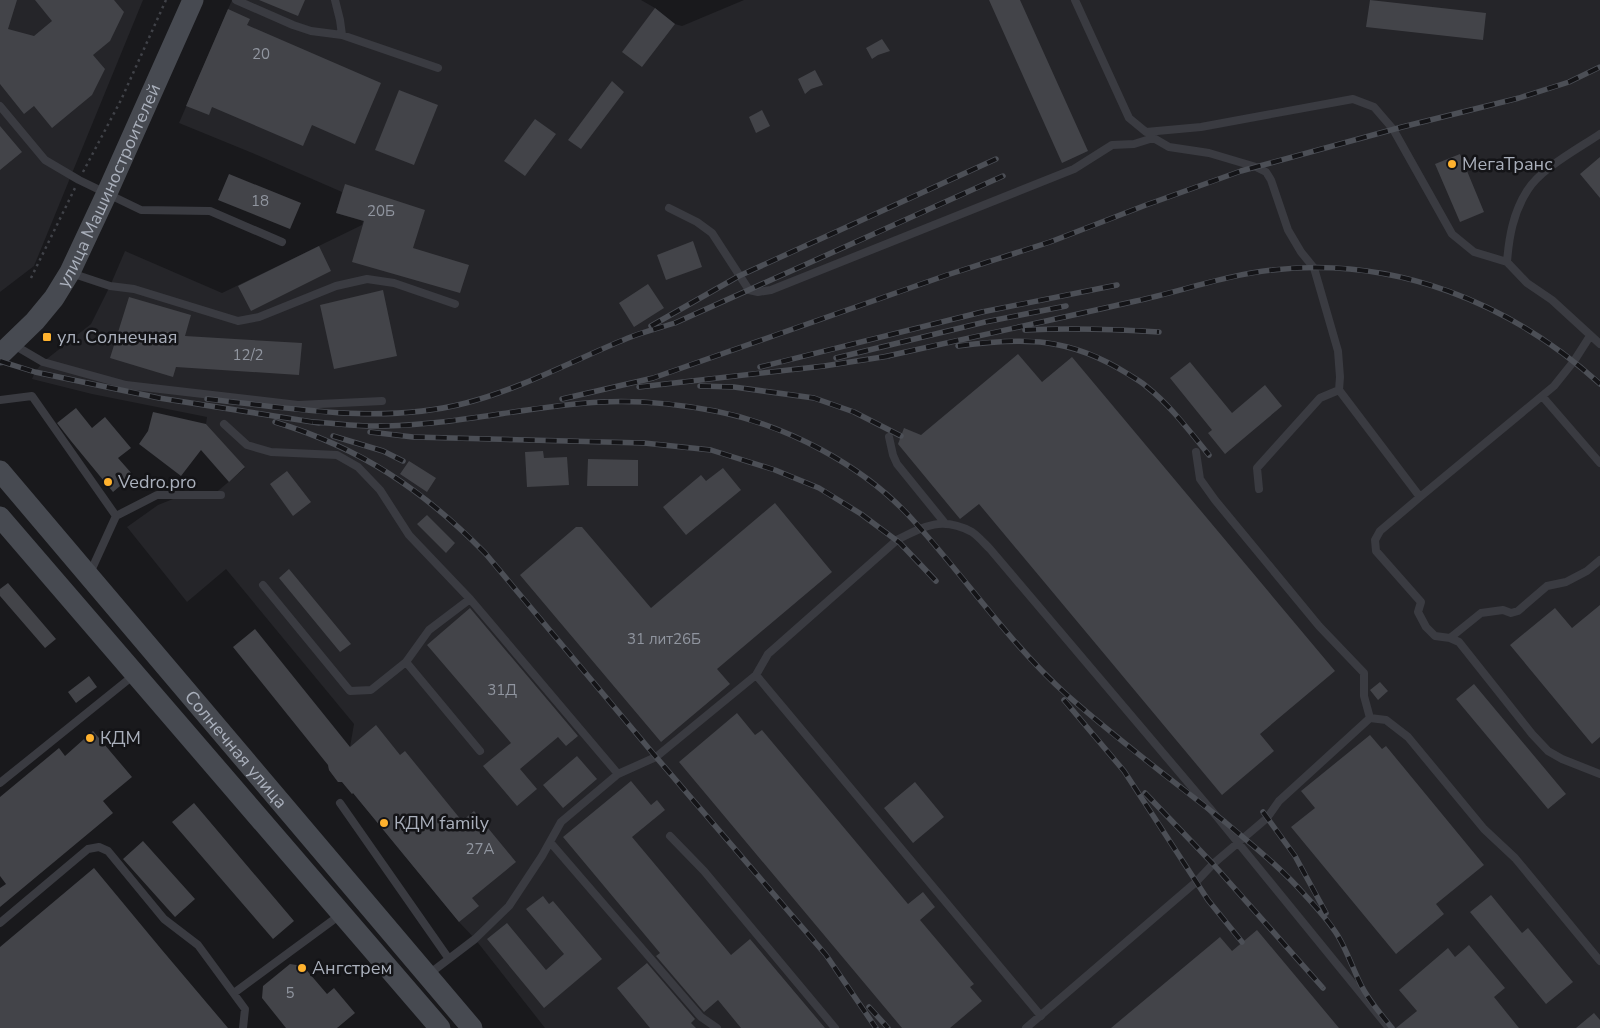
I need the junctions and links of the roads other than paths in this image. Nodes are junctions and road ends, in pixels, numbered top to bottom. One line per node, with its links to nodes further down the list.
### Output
1 (192, 0): 11 (main road, улица Машиностроителей)
2 (236, 0): 5 (lane)
3 (335, 0): 5 (lane)
4 (1075, 0): 8 (lane)
5 (342, 35): 6 (lane)
6 (438, 68)
7 (0, 106): 11 (lane)
8 (1146, 132): 10 (lane); 14 (lane)
9 (1600, 134): 14 (lane)
10 (1153, 138): 12 (lane); 20 (lane)
11 (107, 193): 13 (lane); 15 (main road, улица Машиностроителей)
12 (669, 208)
13 (282, 242)
14 (1507, 262): 17 (lane)
15 (70, 272): 16 (lane); 19 (main road, улица Машиностроителей)
16 (455, 304)
17 (1590, 336): 18 (lane); 21 (lane)
18 (1600, 344)
19 (6, 349): 23 (lane)
20 (1339, 390): 29 (lane); 31 (lane)
21 (1542, 396): 27 (lane); 31 (lane)
22 (0, 400): 32 (lane)
23 (382, 401)
24 (224, 424): 38 (lane)
25 (889, 437): 34 (lane)
26 (1196, 452): 43 (lane)
27 (1600, 463)
28 (0, 471): 36 (main road, Солнечная улица)
29 (1259, 489)
30 (221, 495): 32 (lane)
31 (1420, 497): 39 (lane)
32 (116, 516): 36 (lane)
33 (0, 517): 41 (main road, Солнечная улица)
34 (944, 522): 42 (lane); 51 (lane)
35 (1600, 560): 39 (lane)
36 (88, 576): 56 (main road, Солнечная улица)
37 (263, 585): 40 (lane)
38 (470, 599): 40 (lane); 45 (lane)
39 (1450, 638): 46 (lane)
40 (406, 662): 44 (lane)
41 (136, 674): 47 (lane); 52 (main road, Солнечная улица)
42 (756, 675): 45 (lane); 58 (lane)
43 (1370, 718): 51 (lane); 55 (lane)
44 (480, 751)
45 (618, 774): 50 (lane)
46 (1600, 774)
47 (0, 783)
48 (340, 803): 54 (lane)
49 (670, 836): 63 (lane)
50 (550, 842): 54 (lane); 62 (lane)
51 (1238, 843): 58 (lane); 65 (lane)
52 (341, 913): 57 (lane); 60 (main road, Солнечная улица)
53 (0, 923): 57 (lane)
54 (449, 959): 56 (lane)
55 (1600, 961)
56 (427, 975): 61 (main road, Солнечная улица)
57 (234, 993): 59 (lane)
58 (1041, 1016): 64 (lane)
59 (243, 1028)
60 (440, 1028)
61 (472, 1028)
62 (717, 1028)
63 (835, 1028)
64 (1026, 1028)
65 (1389, 1028)

